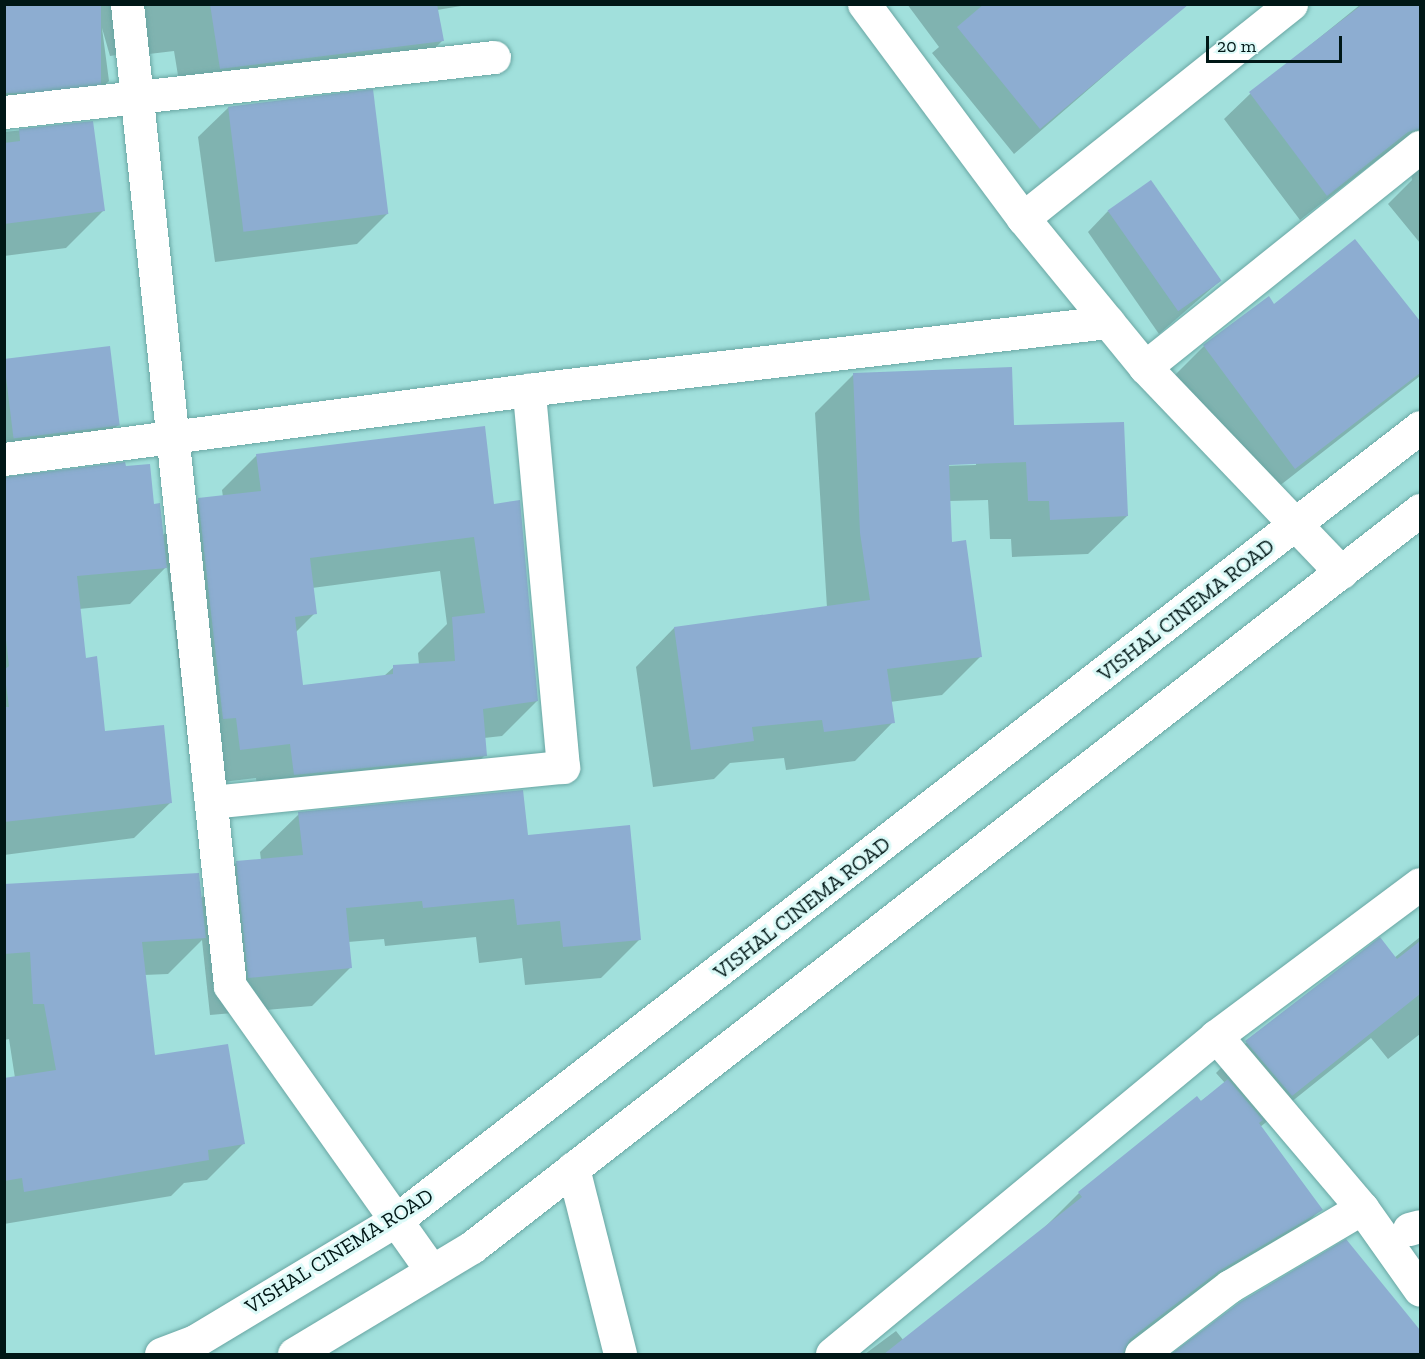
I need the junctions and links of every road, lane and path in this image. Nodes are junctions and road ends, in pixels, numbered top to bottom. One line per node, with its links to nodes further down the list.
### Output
1 (127, 4): 5 (street)
2 (864, 4): 8 (street)
3 (1291, 4): 8 (street)
4 (494, 57): 5 (street)
5 (136, 97): 6 (street); 13 (street)
6 (4, 112)
7 (1420, 147): 10 (street)
8 (1023, 218): 9 (street)
9 (1108, 322): 10 (street); 11 (street)
10 (1145, 367): 16 (street)
11 (530, 390): 13 (street); 18 (street)
12 (1420, 427): 16 (street, VISHAL CINEMA ROAD)
13 (172, 438): 14 (street); 18 (street)
14 (4, 459)
15 (1420, 510): 17 (street)
16 (1295, 524): 17 (street); 23 (street, VISHAL CINEMA ROAD)
17 (1341, 572): 21 (street)
18 (211, 802): 23 (street)
19 (1420, 884): 20 (street)
20 (1216, 1036): 22 (street); 29 (street)
21 (573, 1168): 24 (street); 28 (street)
22 (1362, 1208): 25 (street); 30 (street)
23 (396, 1220): 24 (street); 26 (street, VISHAL CINEMA ROAD)
24 (432, 1271): 27 (street)
25 (1420, 1290)
26 (161, 1354)
27 (294, 1354)
28 (620, 1354)
29 (832, 1354)
30 (1141, 1354)

